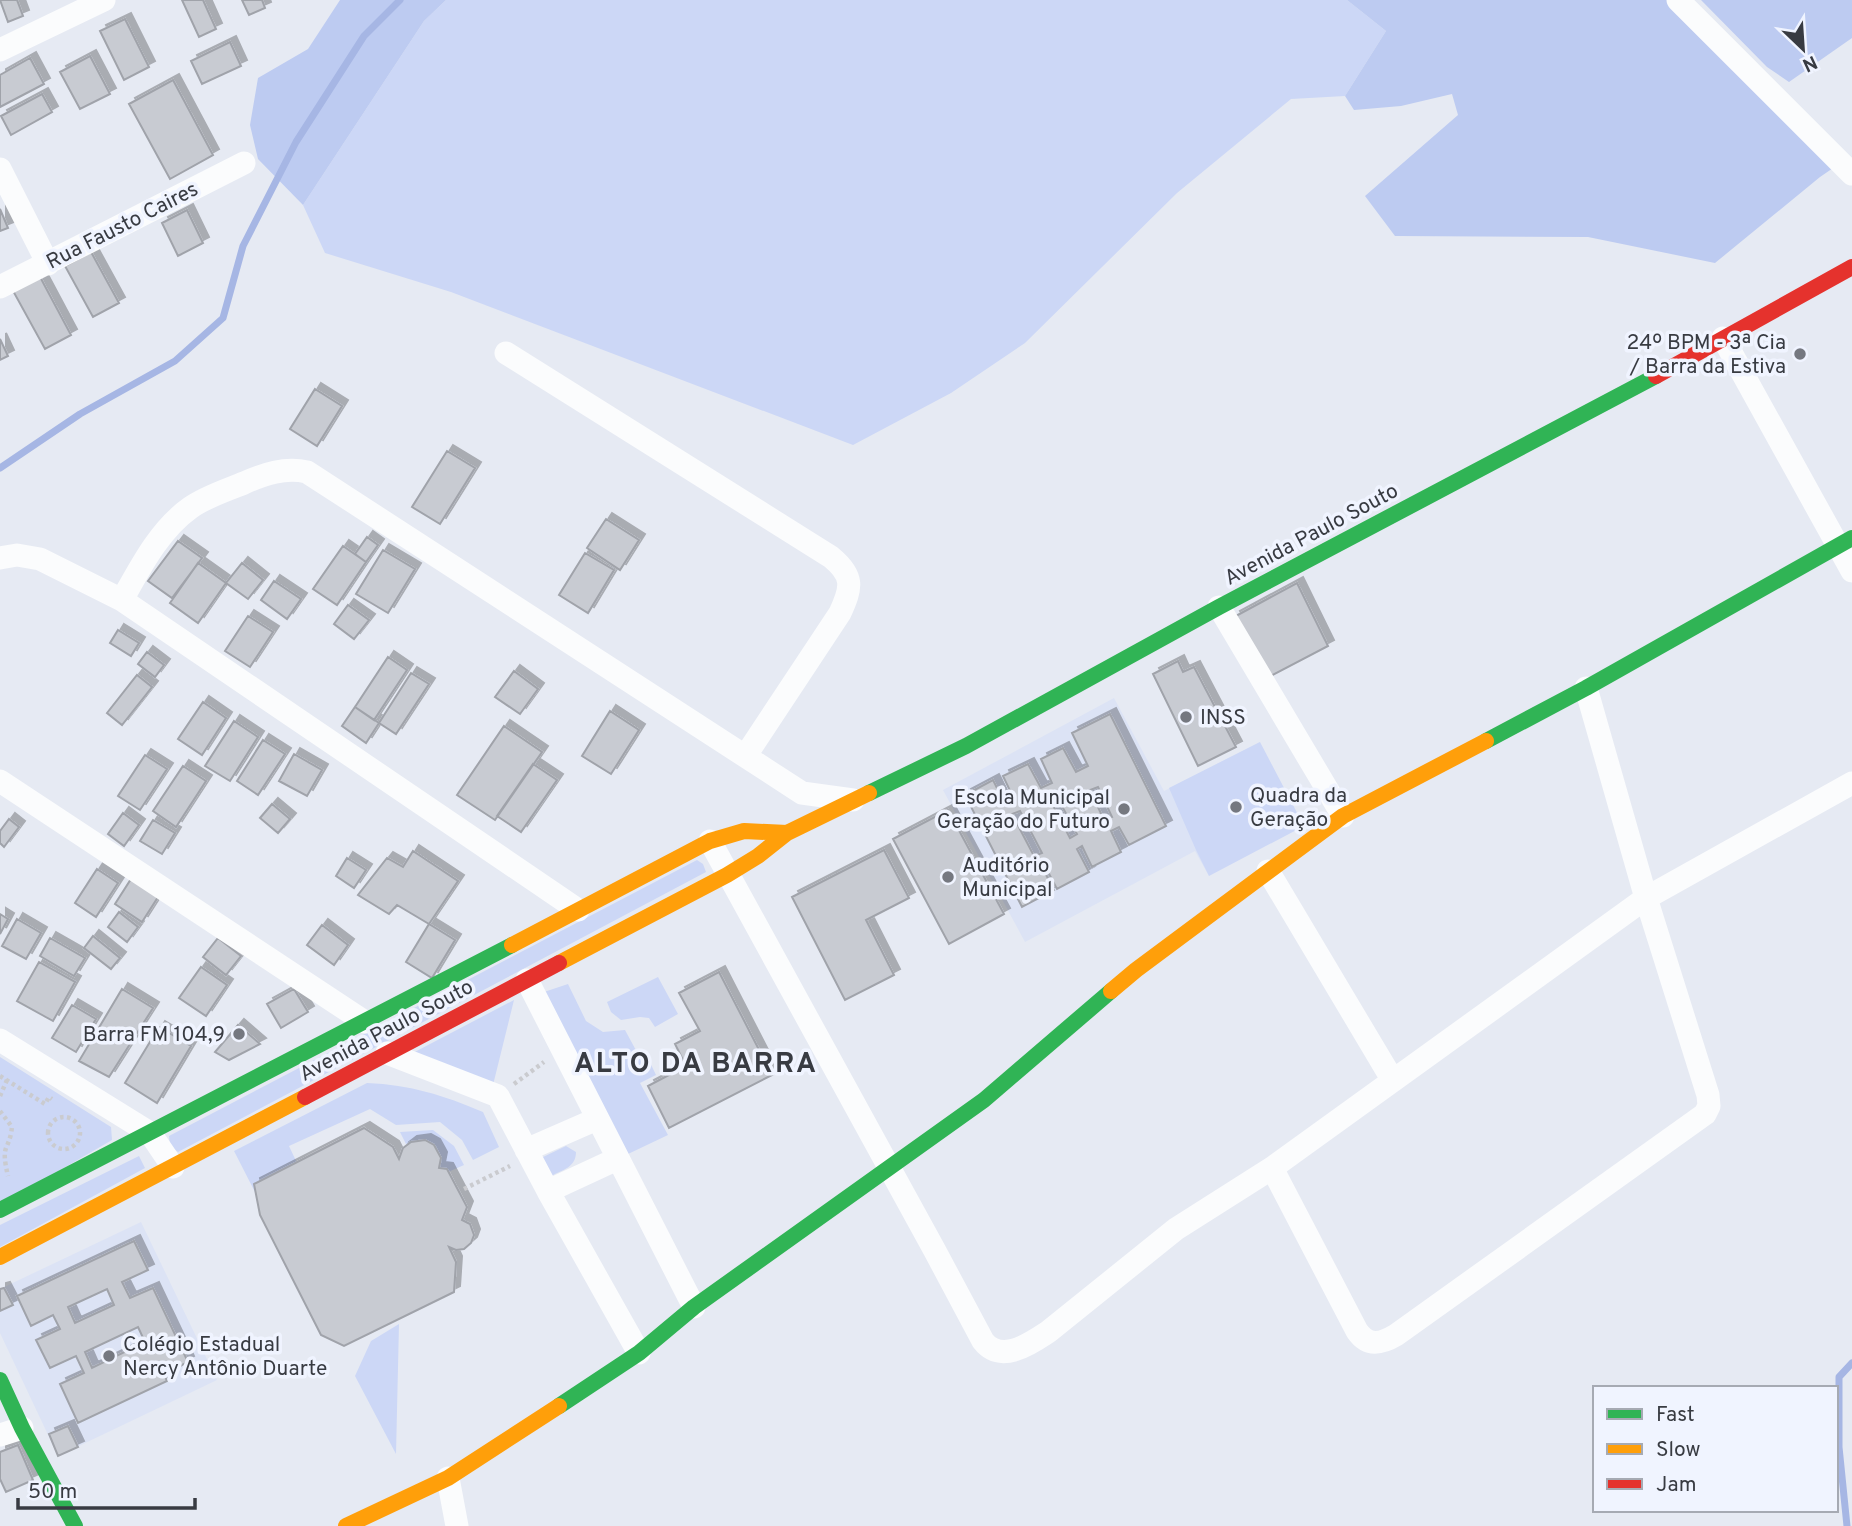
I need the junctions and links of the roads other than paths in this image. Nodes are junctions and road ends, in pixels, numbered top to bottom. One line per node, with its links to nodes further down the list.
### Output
1 (104, 0): 3 (street)
2 (1678, 0): 6 (street)
3 (0, 50)
4 (244, 163): 7 (street, Rua Fausto Caires)
5 (0, 169): 7 (street)
6 (1852, 174)
7 (48, 264): 9 (street, Rua Fausto Caires)
8 (1849, 275): 10 (street, Avenida Paulo Souto)
9 (0, 287)
10 (1723, 338): 12 (street); 16 (street, Avenida Paulo Souto)
11 (506, 353): 18 (street)
12 (1845, 542): 14 (street); 17 (street)
13 (0, 558): 15 (street)
14 (1852, 570)
15 (122, 600): 18 (street); 28 (street)
16 (1219, 607): 21 (street, Avenida Paulo Souto); 22 (street)
17 (1586, 688): 22 (street); 27 (street)
18 (746, 755): 21 (street)
19 (0, 781): 30 (street)
20 (1852, 783): 27 (street)
21 (854, 800): 23 (street, Avenida Paulo Souto)
22 (1343, 816): 25 (street)
23 (787, 833): 24 (street, Avenida Paulo Souto); 26 (street, Avenida Paulo Souto)
24 (710, 841): 26 (street); 28 (street, Avenida Paulo Souto)
25 (1268, 871): 33 (street); 39 (street)
26 (727, 875): 29 (street, Avenida Paulo Souto); 39 (street)
27 (1646, 898): 33 (street); 40 (street)
28 (578, 910): 30 (street, Avenida Paulo Souto)
29 (527, 980): 32 (street, Avenida Paulo Souto); 34 (street)
30 (365, 1022): 35 (street, Avenida Paulo Souto)
31 (0, 1040): 35 (street)
32 (387, 1054): 36 (street); 38 (street, Avenida Paulo Souto)
33 (1392, 1079): 40 (street)
34 (597, 1119): 36 (street); 37 (street)
35 (150, 1133): 38 (street); 42 (street, Avenida Paulo Souto)
36 (528, 1153): 41 (street)
37 (617, 1159): 41 (street); 44 (street)
38 (173, 1167): 43 (street, Avenida Paulo Souto)
39 (889, 1167): 40 (street); 44 (street)
40 (1272, 1168)
41 (548, 1191): 45 (street)
42 (0, 1210)
43 (0, 1257)
44 (694, 1307): 45 (street)
45 (639, 1353): 48 (street)
46 (0, 1380): 47 (street)
47 (11, 1432): 49 (street)
48 (448, 1478): 50 (street); 51 (street)
49 (75, 1526)
50 (346, 1526)
51 (457, 1526)

